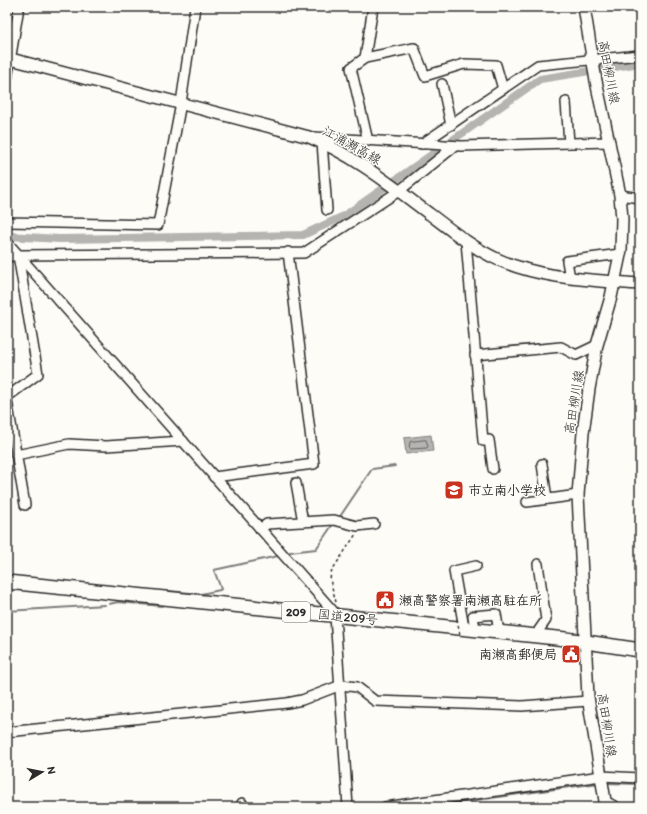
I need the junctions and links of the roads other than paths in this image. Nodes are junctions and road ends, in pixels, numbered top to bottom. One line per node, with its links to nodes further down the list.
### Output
1 (19, 7): 7 (street)
2 (195, 7): 13 (street)
3 (373, 7): 6 (street)
4 (584, 7): 8 (main road, 高田柳川線)
5 (640, 55): 8 (street)
6 (365, 58): 11 (street); 16 (street)
7 (9, 59): 9 (street); 13 (main road, 江浦瀬高線)
8 (592, 60): 11 (street); 18 (main road, 高田柳川線)
9 (7, 79)
10 (442, 84): 14 (street)
11 (503, 89): 14 (street)
12 (566, 102): 20 (street)
13 (181, 103): 15 (main road, 江浦瀬高線); 26 (street)
14 (451, 125): 19 (street)
15 (309, 137): 16 (street); 17 (main road, 江浦瀬高線)
16 (368, 141): 19 (street)
17 (322, 142): 22 (main road, 江浦瀬高線); 25 (street)
18 (604, 142): 20 (street); 23 (main road, 高田柳川線)
19 (425, 144): 21 (street)
20 (569, 144): 21 (street)
21 (458, 146): 22 (street)
22 (397, 190): 27 (main road, 江浦瀬高線); 29 (street)
23 (620, 195): 24 (street); 31 (main road, 高田柳川線)
24 (640, 198)
25 (327, 210)
26 (7, 222)
27 (466, 241): 32 (main road, 江浦瀬高線); 36 (street)
28 (7, 242): 30 (street)
29 (288, 252): 30 (street); 43 (street)
30 (13, 254): 37 (street); 39 (street)
31 (620, 254): 32 (street); 33 (main road, 高田柳川線)
32 (570, 278): 33 (main road, 江浦瀬高線)
33 (614, 282): 34 (main road, 江浦瀬高線); 35 (main road, 高田柳川線)
34 (640, 284)
35 (597, 345): 36 (street); 45 (main road, 高田柳川線)
36 (475, 355): 42 (street)
37 (7, 398): 38 (street)
38 (9, 418): 40 (street)
39 (183, 441): 40 (street); 43 (street)
40 (16, 455): 48 (street)
41 (542, 464): 46 (street)
42 (493, 469)
43 (214, 477): 51 (street)
44 (296, 483): 49 (street)
45 (578, 494): 46 (street); 58 (main road, 高田柳川線)
46 (547, 499): 47 (street)
47 (527, 502)
48 (25, 505)
49 (303, 522): 50 (street); 51 (street)
50 (374, 524)
51 (260, 529): 55 (street)
52 (538, 564): 57 (street)
53 (476, 566): 56 (street)
54 (7, 582): 55 (highway, 国道209号 / 209)
55 (335, 616): 56 (highway, 国道209号 / 209); 60 (street)
56 (464, 628): 57 (highway, 国道209号 / 209)
57 (539, 636): 58 (highway, 国道209号 / 209)
58 (585, 642): 59 (highway, 国道209号 / 209); 61 (main road, 高田柳川線)
59 (640, 650)
60 (341, 685): 61 (street); 62 (street); 66 (street)
61 (588, 701): 64 (main road, 高田柳川線)
62 (7, 732)
63 (640, 778): 64 (street)
64 (602, 781): 65 (main road, 高田柳川線); 67 (street)
65 (604, 804): 68 (street)
66 (348, 807)
67 (385, 807)
68 (616, 807)

